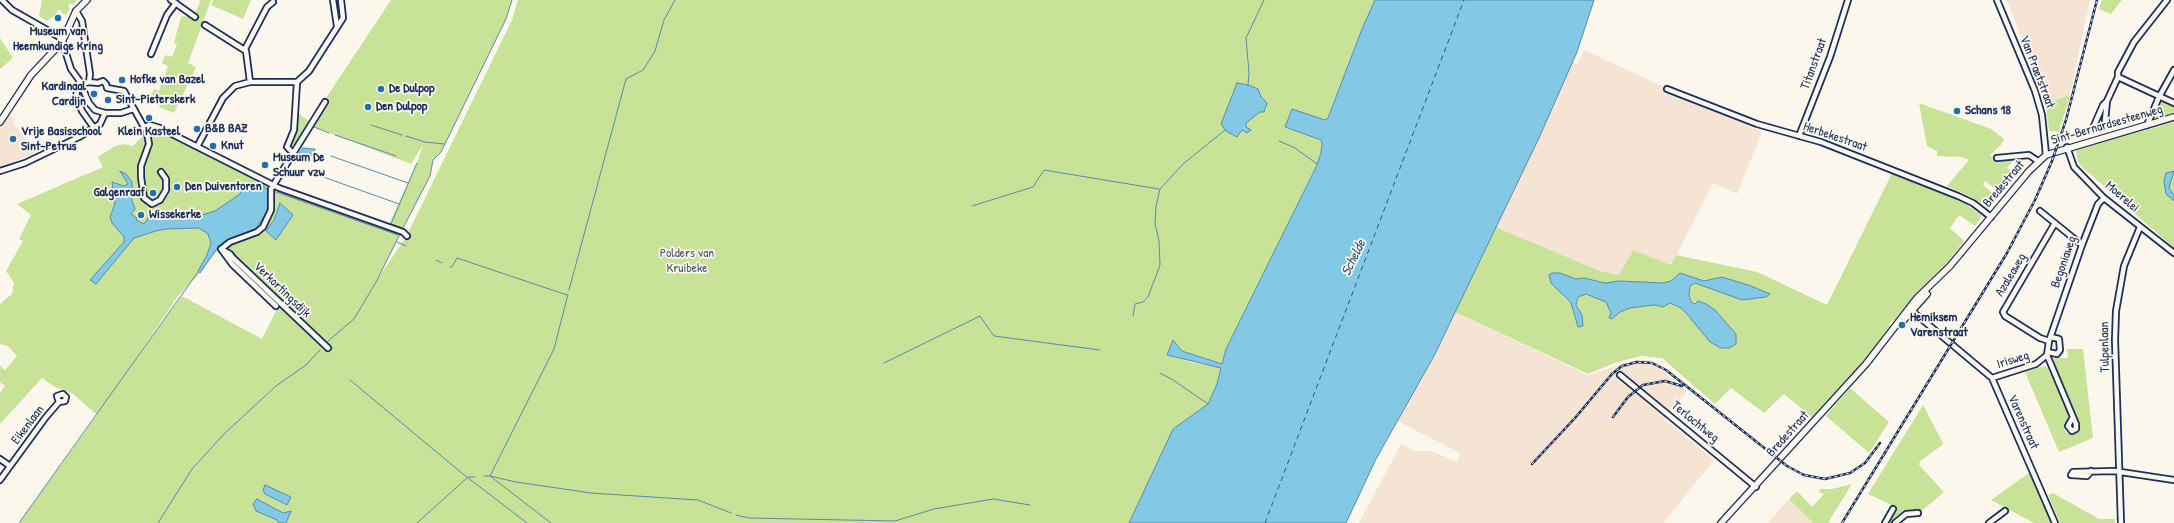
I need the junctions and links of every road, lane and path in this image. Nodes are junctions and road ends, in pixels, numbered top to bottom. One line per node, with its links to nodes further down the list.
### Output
1 (2, 0): 14 (street)
2 (87, 0): 10 (main road)
3 (333, 0): 13 (street)
4 (341, 0): 13 (street)
5 (1848, 0): 37 (street, Titanstraat)
6 (1997, 0): 41 (street, Van Praetstraat)
7 (2167, 0): 18 (street)
8 (173, 2): 11 (street); 16 (street)
9 (273, 2): 15 (street)
10 (76, 11): 14 (main road); 19 (street)
11 (195, 17)
12 (205, 25): 15 (street)
13 (337, 26): 21 (street)
14 (62, 42): 22 (street); 32 (main road)
15 (245, 49): 20 (street)
16 (151, 54)
17 (2174, 70): 24 (street)
18 (2118, 76): 24 (street); 25 (street)
19 (90, 82): 22 (street); 28 (street)
20 (250, 82): 21 (street); 38 (street)
21 (297, 82): 40 (street)
22 (81, 84): 29 (street); 34 (street)
23 (1668, 89): 37 (street, Herbekestraat)
24 (2159, 97): 27 (street); 33 (street)
25 (2107, 101): 31 (street); 35 (street)
26 (325, 102): 40 (street)
27 (2174, 102)
28 (133, 109): 29 (street); 36 (street)
29 (105, 113): 34 (street)
30 (2174, 117): 33 (main road, Sint-Bernardsesteenweg)
31 (2105, 121)
32 (0, 122)
33 (2147, 125): 39 (main road, Sint-Bernardsesteenweg)
34 (94, 128): 44 (street)
35 (2093, 128)
36 (146, 130): 38 (street); 45 (street)
37 (1799, 136): 49 (street, Herbekestraat)
38 (198, 145): 46 (street)
39 (2067, 147): 41 (main road, Sint-Bernardsesteenweg); 47 (street, Moerelei)
40 (294, 154): 46 (street)
41 (2046, 155): 43 (main road, Bredestraat)
42 (1998, 158): 43 (street)
43 (2038, 161): 49 (main road, Bredestraat)
44 (0, 171)
45 (161, 172)
46 (273, 185): 52 (street); 54 (street)
47 (2104, 198): 51 (street, Moerelei); 53 (street, Begoniaweg)
48 (2040, 211): 50 (street)
49 (1991, 217): 56 (main road, Bredestraat)
50 (2055, 224): 53 (street); 59 (street, Azaleaweg)
51 (2140, 227): 55 (street, Moerelei); 72 (street, Tulpenlaan)
52 (407, 236)
53 (2082, 245): 59 (street, Begoniaweg)
54 (221, 249): 57 (street, Verkortingsdijk); 60 (street, Verkortingsdijk)
55 (2174, 253)
56 (1950, 266): 58 (main road, Bredestraat); 62 (main road, Bredestraat)
57 (276, 306)
58 (1912, 311): 62 (main road, Bredestraat); 66 (street, Varenstraat)
59 (2050, 339): 61 (street, Irisweg); 61 (street, Irisweg)
60 (328, 348)
61 (2048, 354): 63 (street, Irisweg); 64 (street, Irisweg)
62 (1870, 359): 75 (main road, Bredestraat)
63 (2040, 362): 64 (street, Irisweg); 66 (street, Irisweg)
64 (2050, 364): 68 (street)
65 (1620, 375): 75 (street, Terlochtweg)
66 (1992, 378): 83 (street, Varenstraat)
67 (59, 402): 70 (street, Eikenlaan)
68 (2072, 417)
69 (0, 459): 70 (street)
70 (10, 466): 73 (street, Eikenlaan)
71 (2091, 471): 72 (street)
72 (2120, 471): 74 (street); 84 (street, Tulpenlaan)
73 (0, 480)
74 (2174, 480)
75 (1756, 486): 79 (main road, Bredestraat)
76 (1893, 509): 80 (street)
77 (2005, 511): 82 (street)
78 (1918, 513): 81 (street)
79 (1721, 523)
80 (1885, 523)
81 (1895, 523)
82 (1988, 523)
83 (2055, 523)
84 (2121, 523)

